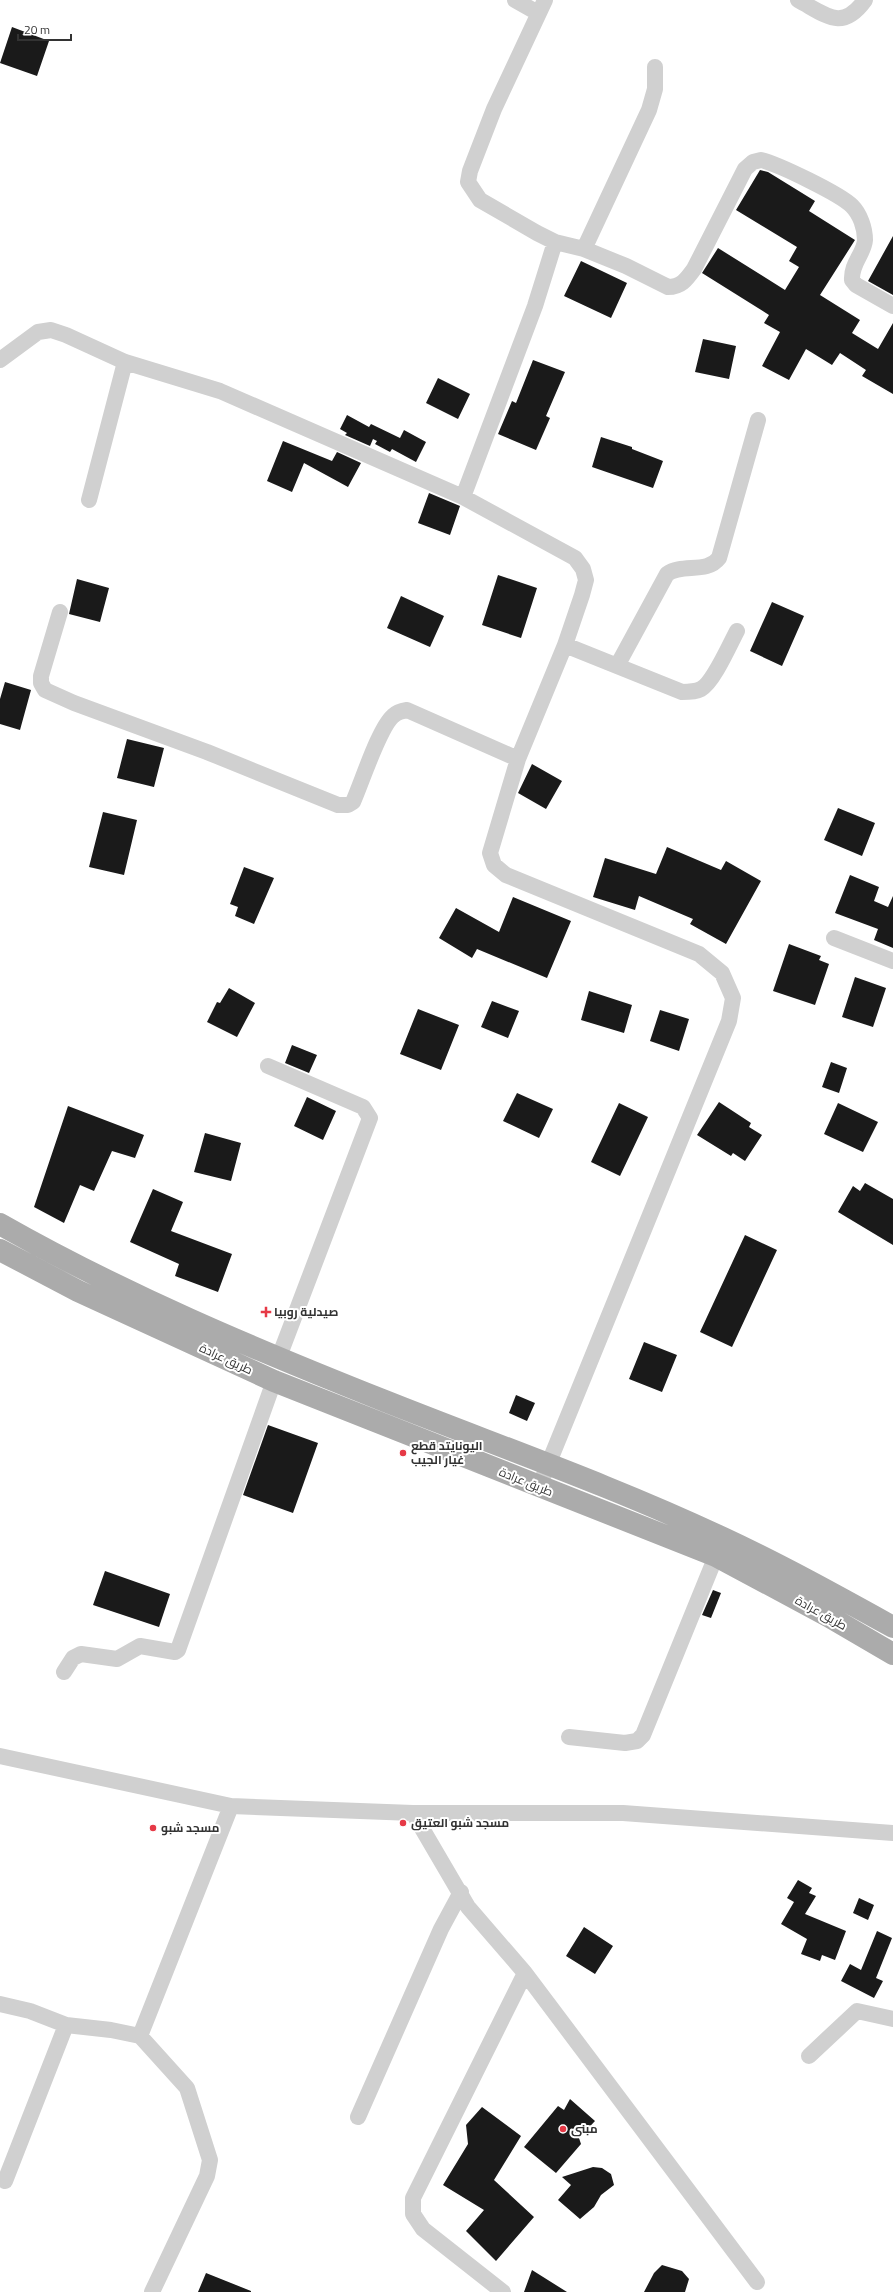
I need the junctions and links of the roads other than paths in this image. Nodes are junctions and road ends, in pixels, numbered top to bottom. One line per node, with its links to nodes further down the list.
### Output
1 (515, 0): 4 (street)
2 (798, 0): 3 (street)
3 (864, 0)
4 (541, 7): 6 (street)
5 (655, 67): 7 (street)
6 (555, 242): 7 (street); 12 (street)
7 (584, 249): 8 (street)
8 (893, 306)
9 (0, 360): 10 (street)
10 (125, 362): 12 (street); 13 (street)
11 (758, 420): 17 (street)
12 (464, 497): 16 (street)
13 (89, 500)
14 (60, 612): 18 (street)
15 (737, 631): 17 (street)
16 (565, 645): 17 (street); 18 (street)
17 (617, 666)
18 (518, 759): 26 (street)
19 (834, 938): 20 (street)
20 (893, 961)
21 (268, 1066): 24 (street)
22 (0, 1224): 24 (main road, طريق عرادة)
23 (0, 1250): 25 (main road, طريق عرادة)
24 (279, 1357): 26 (main road, طريق عرادة)
25 (274, 1381): 27 (main road, طريق عرادة); 31 (street)
26 (547, 1464): 27 (street); 29 (main road, طريق عرادة)
27 (539, 1487): 28 (main road, طريق عرادة)
28 (716, 1556): 30 (main road, طريق عرادة); 32 (street)
29 (893, 1627)
30 (893, 1654)
31 (64, 1672)
32 (569, 1737)
33 (0, 1756): 34 (street)
34 (231, 1806): 35 (street); 42 (street)
35 (413, 1813): 36 (street); 37 (street)
36 (893, 1832)
37 (461, 1892): 38 (street); 44 (street)
38 (525, 1973): 46 (street); 48 (street)
39 (0, 2004): 41 (street)
40 (893, 2019): 43 (street)
41 (66, 2025): 42 (street); 45 (street)
42 (140, 2036): 47 (street)
43 (809, 2056)
44 (358, 2117)
45 (5, 2180)
46 (757, 2282)
47 (152, 2292)
48 (503, 2292)

